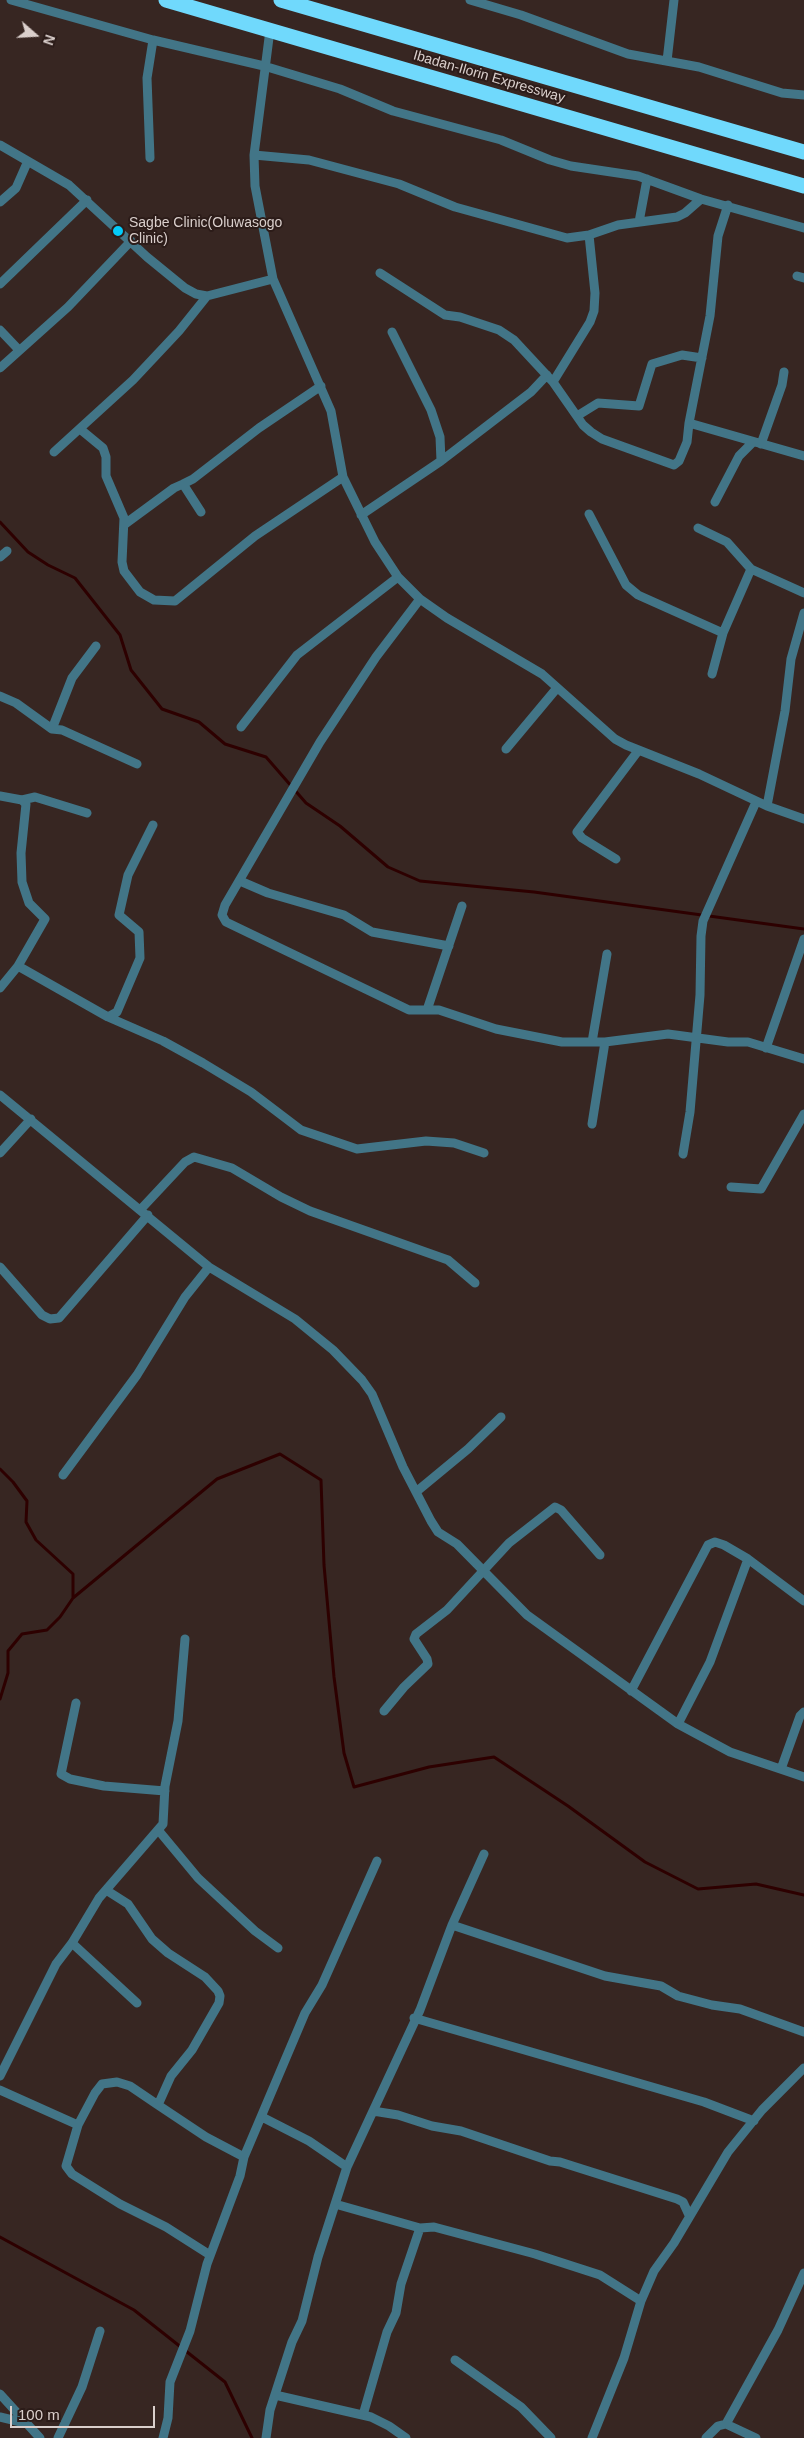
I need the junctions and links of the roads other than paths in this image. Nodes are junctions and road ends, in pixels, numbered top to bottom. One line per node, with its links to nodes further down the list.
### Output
1 (11, 0): 7 (street)
2 (166, 0): 6 (highway, Ibadan-Ilorin Expressway)
3 (281, 0): 12 (highway, Ibadan-Ilorin Expressway)
4 (470, 0): 8 (street)
5 (674, 0): 8 (street)
6 (270, 30): 9 (street); 17 (highway, Ibadan-Ilorin Expressway)
7 (153, 40): 9 (street); 14 (street)
8 (667, 61): 10 (street)
9 (264, 66): 13 (street); 16 (street)
10 (804, 95)
11 (0, 145): 15 (street)
12 (804, 152)
13 (254, 155): 24 (street); 27 (street)
14 (150, 158)
15 (27, 163): 19 (street); 20 (street)
16 (647, 179): 18 (street); 22 (street)
17 (804, 186)
18 (702, 199): 21 (street); 22 (street)
19 (87, 200): 25 (street); 28 (street)
20 (0, 202)
21 (728, 206): 23 (street); 33 (street)
22 (639, 222): 24 (street)
23 (804, 228)
24 (589, 235): 36 (street)
25 (131, 241): 29 (street); 32 (street)
26 (380, 273): 36 (street)
27 (273, 279): 29 (street); 37 (street)
28 (0, 284)
29 (207, 296): 40 (street)
30 (0, 330): 32 (street)
31 (392, 332): 44 (street)
32 (19, 350): 34 (street)
33 (702, 358): 38 (street); 39 (street)
34 (0, 368)
35 (784, 372): 41 (street)
36 (550, 378): 38 (street); 44 (street)
37 (321, 386): 45 (street); 46 (street)
38 (577, 416): 39 (street)
39 (689, 423): 41 (street)
40 (80, 429): 42 (street); 51 (street)
41 (757, 443): 43 (street); 47 (street)
42 (54, 452)
43 (804, 456)
44 (441, 461): 50 (street)
45 (343, 477): 50 (street); 51 (street)
46 (183, 484): 48 (street); 51 (street)
47 (715, 502)
48 (201, 512)
49 (590, 514): 58 (street)
50 (361, 516): 54 (street)
51 (125, 524)
52 (698, 528): 53 (street)
53 (752, 569): 55 (street); 58 (street)
54 (398, 577): 56 (street); 63 (street)
55 (804, 593)
56 (420, 599): 61 (street); 76 (street)
57 (804, 613): 71 (street)
58 (723, 633): 60 (street)
59 (96, 646): 64 (street)
60 (712, 674)
61 (557, 688): 65 (street); 66 (street)
62 (0, 696): 64 (street)
63 (241, 727)
64 (52, 729): 67 (street)
65 (506, 749)
66 (638, 751): 70 (street); 75 (street)
67 (137, 764)
68 (0, 796): 69 (street)
69 (22, 800): 72 (street); 81 (street)
70 (756, 802): 71 (street); 85 (street)
71 (767, 806): 73 (street)
72 (87, 812)
73 (804, 819)
74 (153, 825): 84 (street)
75 (616, 859)
76 (240, 881): 79 (street); 83 (street)
77 (462, 906): 79 (street)
78 (804, 939): 88 (street)
79 (449, 946): 83 (street)
80 (607, 954): 86 (street)
81 (18, 966): 82 (street); 84 (street)
82 (0, 988)
83 (427, 1010): 86 (street)
84 (108, 1017): 95 (street)
85 (696, 1036): 87 (street); 88 (street); 96 (street)
86 (592, 1042): 87 (street)
87 (605, 1042): 93 (street)
88 (766, 1048): 89 (street)
89 (804, 1059)
90 (0, 1095): 92 (street)
91 (804, 1116): 97 (street)
92 (31, 1119): 94 (street); 98 (street)
93 (592, 1124)
94 (0, 1153)
95 (484, 1153)
96 (684, 1154)
97 (731, 1187)
98 (145, 1212): 99 (street); 100 (street); 101 (street)
99 (0, 1267)
100 (208, 1267): 103 (street); 104 (street)
101 (475, 1283)
102 (501, 1417): 104 (street)
103 (63, 1475)
104 (416, 1492): 107 (street)
105 (600, 1555): 107 (street)
106 (748, 1559): 108 (street); 110 (street); 114 (street)
107 (483, 1572): 110 (street); 112 (street)
108 (804, 1602)
109 (185, 1639): 117 (street)
110 (630, 1691): 114 (street)
111 (76, 1704): 117 (street)
112 (384, 1711)
113 (804, 1712): 115 (street)
114 (678, 1724): 115 (street)
115 (781, 1769): 116 (street)
116 (804, 1777)
117 (165, 1791): 118 (street)
118 (159, 1831): 121 (street); 124 (street)
119 (484, 1854): 122 (street)
120 (377, 1861): 133 (street)
121 (106, 1890): 123 (street); 131 (street)
122 (452, 1925): 126 (street); 127 (street)
123 (72, 1943): 125 (street); 129 (street)
124 (278, 1948)
125 (136, 2002)
126 (414, 2018): 132 (street); 134 (street)
127 (804, 2032)
128 (804, 2068): 134 (street)
129 (1, 2073)
130 (0, 2090): 135 (street)
131 (158, 2105): 135 (street); 136 (street)
132 (373, 2111): 137 (street); 139 (street)
133 (262, 2116): 136 (street); 137 (street)
134 (754, 2121): 139 (street)
135 (78, 2126): 141 (street)
136 (244, 2157): 141 (street)
137 (347, 2167): 138 (street)
138 (335, 2204): 140 (street); 147 (street)
139 (690, 2214): 143 (street)
140 (420, 2228): 143 (street); 148 (street)
141 (210, 2255): 155 (street)
142 (804, 2273): 151 (street)
143 (641, 2301): 158 (street)
144 (100, 2331): 154 (street)
145 (455, 2360): 152 (street)
146 (0, 2394): 150 (street)
147 (275, 2394): 148 (street); 156 (street)
148 (362, 2415): 157 (street)
149 (0, 2417): 150 (street)
150 (25, 2423): 153 (street)
151 (726, 2424): 159 (street); 160 (street)
152 (547, 2437)
153 (40, 2438)
154 (58, 2438)
155 (163, 2438)
156 (266, 2438)
157 (406, 2438)
158 (592, 2438)
159 (706, 2438)
160 (756, 2438)

